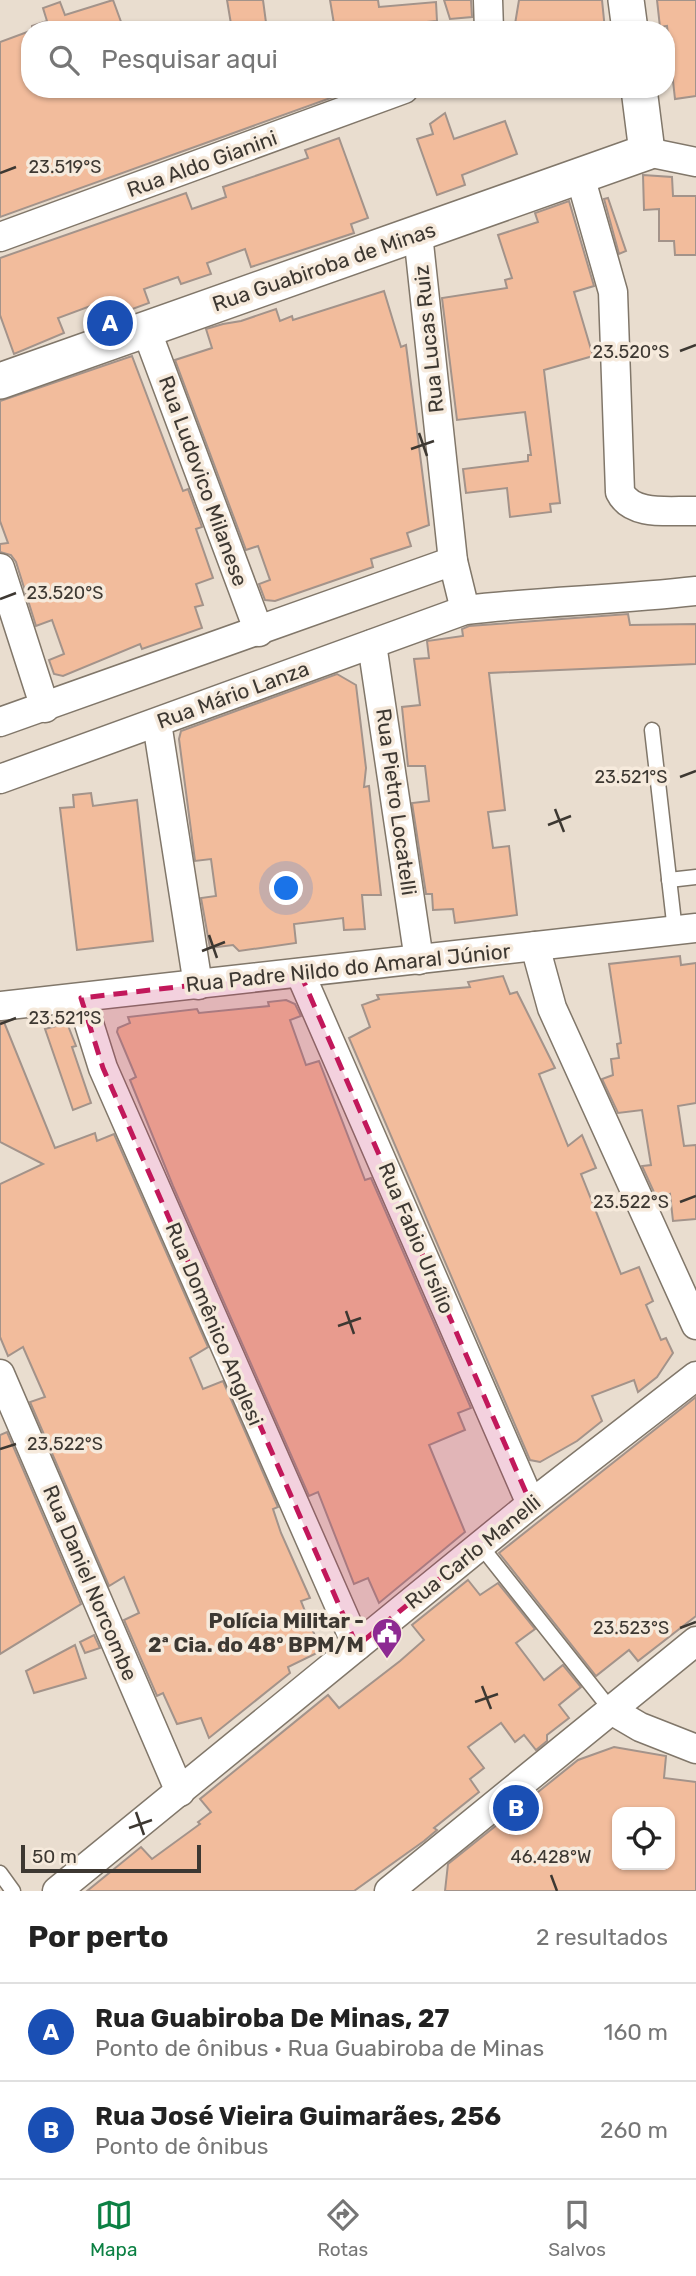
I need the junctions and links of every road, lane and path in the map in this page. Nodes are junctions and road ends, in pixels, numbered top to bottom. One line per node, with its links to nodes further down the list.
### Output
1 (488, 0): 3 (street)
2 (626, 0): 4 (street)
3 (489, 21)
4 (630, 21)
5 (379, 98): 11 (street, Rua Aldo Gianini)
6 (640, 98): 7 (street)
7 (647, 152): 8 (street); 9 (street, Rua Guabiroba de Minas)
8 (696, 162)
9 (580, 176): 10 (street, Rua Guabiroba de Minas); 14 (street)
10 (418, 234): 12 (street, Rua Guabiroba de Minas); 15 (street, Rua Lucas Ruiz)
11 (0, 237)
12 (146, 329): 13 (street, Rua Guabiroba de Minas); 19 (street, Rua Ludovico Milanese)
13 (0, 381)
14 (696, 512)
15 (453, 561): 18 (street, Rua Lucas Ruiz); 19 (street)
16 (0, 568): 21 (street)
17 (696, 591): 18 (street, Rua Mário Lanza)
18 (465, 610): 20 (street, Rua Mário Lanza)
19 (259, 632): 21 (street)
20 (372, 643): 23 (street, Rua Mário Lanza); 30 (street, Rua Pietro Locatelli)
21 (45, 708): 22 (street)
22 (0, 722)
23 (157, 723): 25 (street, Rua Mário Lanza); 32 (street)
24 (652, 730): 27 (lane)
25 (0, 779)
26 (696, 877): 27 (lane)
27 (669, 880): 28 (lane)
28 (685, 930): 29 (street, Rua Padre Nildo do Amaral Júnior)
29 (535, 946): 30 (street, Rua Padre Nildo do Amaral Júnior); 35 (street)
30 (419, 960): 31 (street, Rua Padre Nildo do Amaral Júnior)
31 (300, 973): 32 (street, Rua Padre Nildo do Amaral Júnior); 38 (street, Rua Fabio Ursílio)
32 (198, 985): 33 (street, Rua Padre Nildo do Amaral Júnior)
33 (81, 998): 34 (street, Rua Padre Nildo do Amaral Júnior); 41 (street, Rua Domênico Anglesi)
34 (0, 1006)
35 (696, 1325)
36 (0, 1374): 44 (street, Rua Daniel Norcombe)
37 (696, 1376): 38 (street, Rua Carlo Manelli)
38 (531, 1504): 39 (street, Rua Carlo Manelli)
39 (480, 1545): 41 (street, Rua Carlo Manelli); 42 (lane)
40 (696, 1641): 42 (street)
41 (356, 1646): 44 (street, Rua Carlo Manelli)
42 (611, 1710): 43 (street); 48 (street)
43 (696, 1749)
44 (180, 1792): 47 (street, Rua Carlo Manelli)
45 (0, 1873): 46 (lane)
46 (13, 1891)
47 (57, 1891)
48 (389, 1891)

